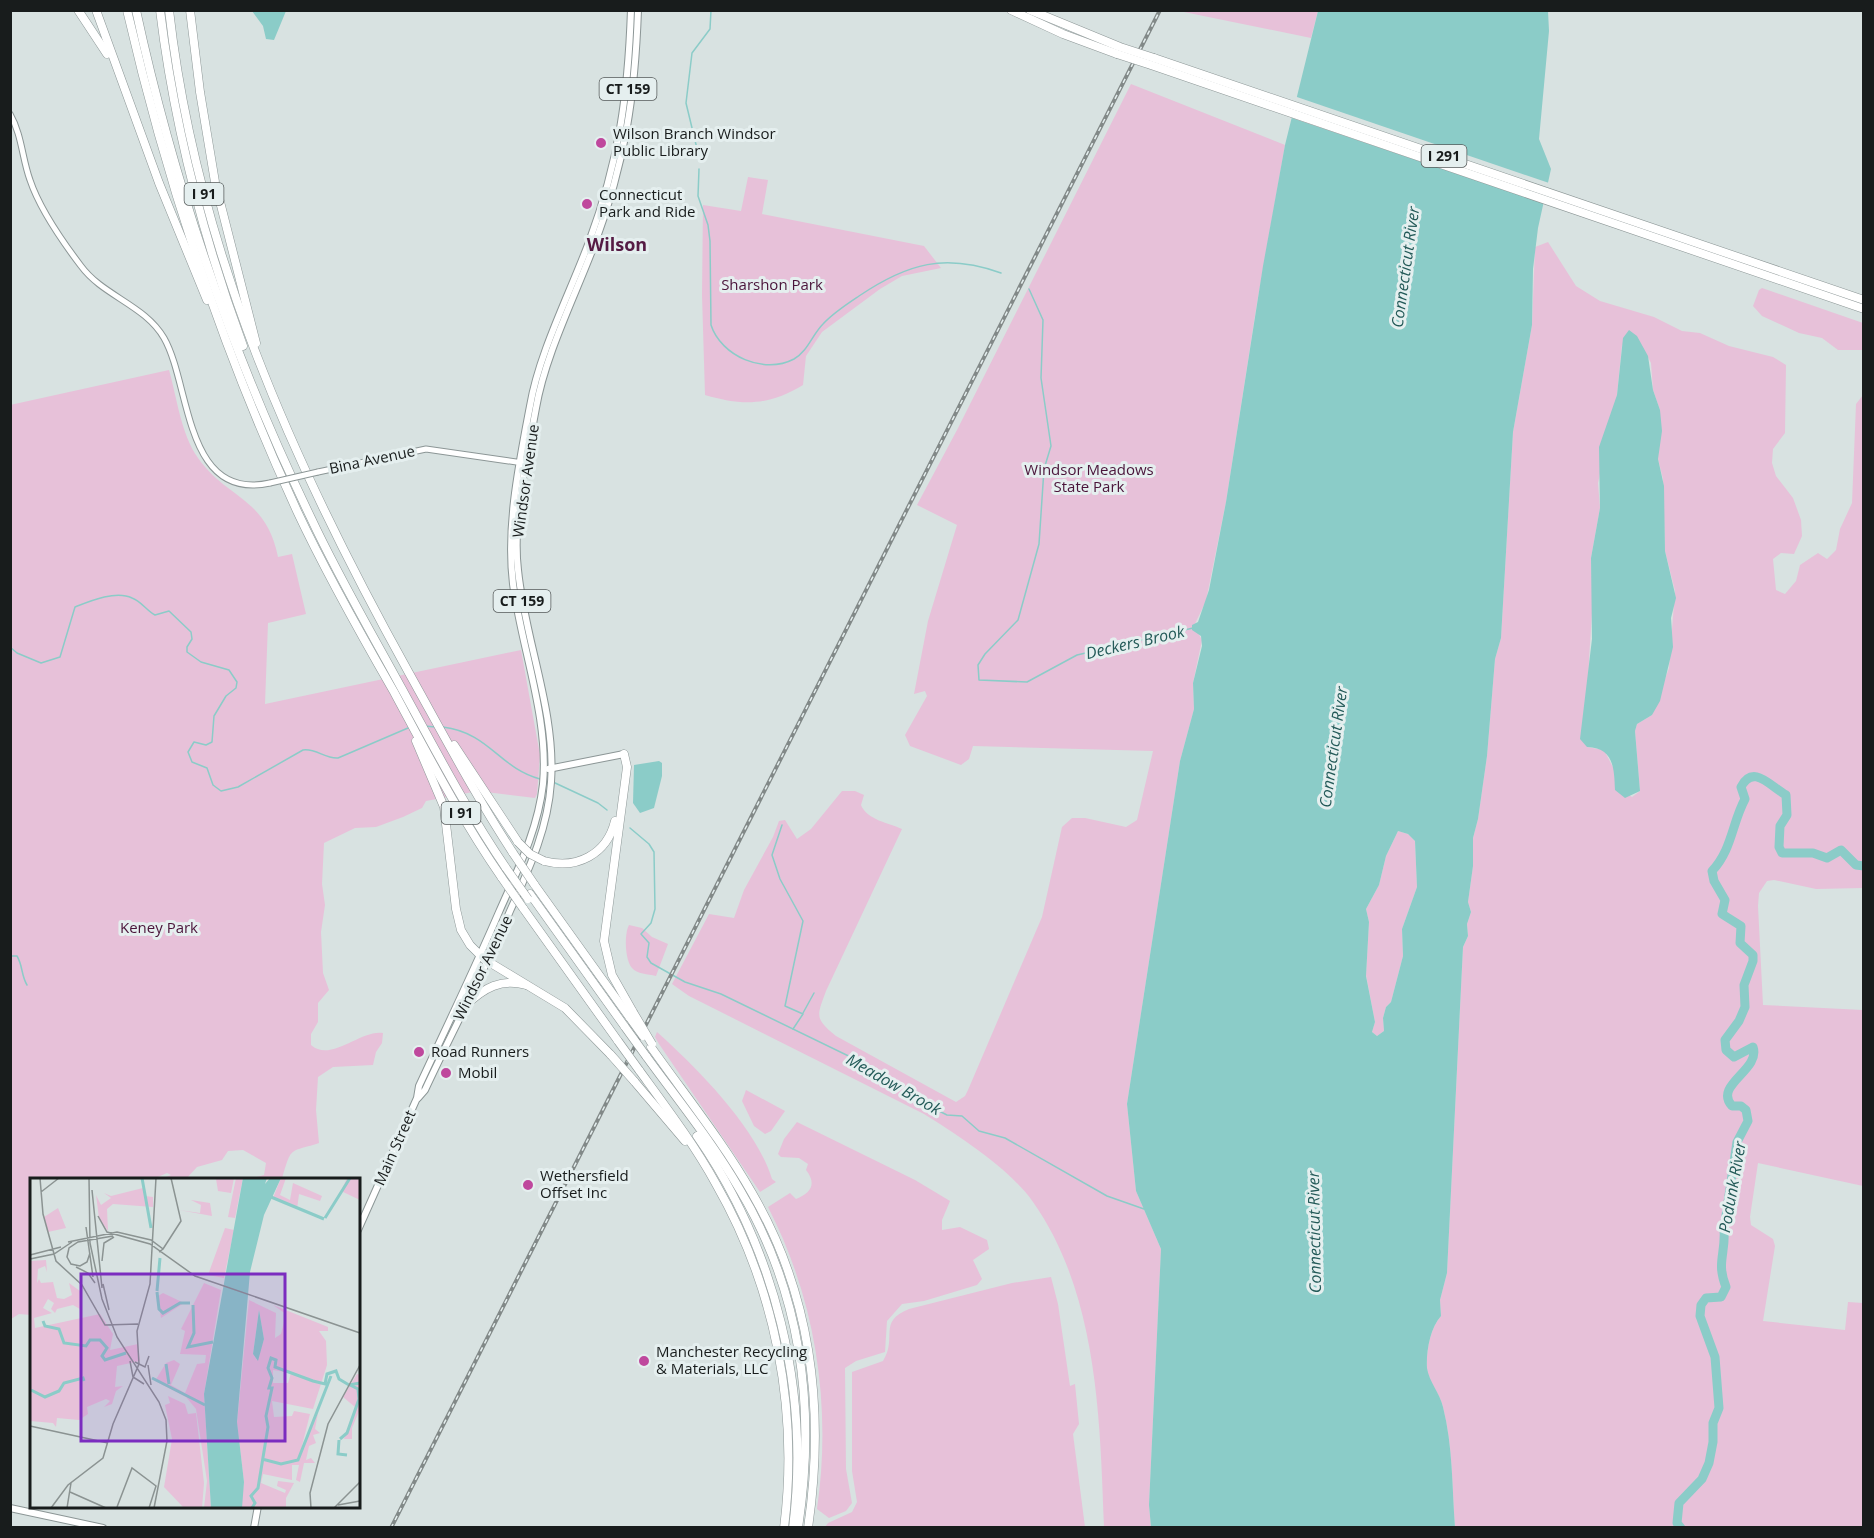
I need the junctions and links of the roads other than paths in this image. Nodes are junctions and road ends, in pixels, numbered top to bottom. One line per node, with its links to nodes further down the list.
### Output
1 (78, 10): 13 (highway)
2 (96, 10): 13 (highway)
3 (127, 10): 17 (highway, I 91)
4 (138, 10): 22 (highway)
5 (158, 10): 22 (highway)
6 (169, 10): 20 (highway, I 91)
7 (190, 10): 20 (highway)
8 (631, 10): 19 (main road, Windsor Avenue / CT 159)
9 (638, 10): 19 (main road, Windsor Avenue / CT 159)
10 (1011, 10): 12 (highway, I 291)
11 (1033, 12): 12 (highway, I 291)
12 (1118, 50): 15 (highway, I 291, bridge)
13 (123, 86): 17 (highway)
14 (10, 114): 21 (street, Bina Avenue, bridge)
15 (1627, 223): 16 (highway, I 291); 18 (highway, I 291)
16 (1863, 300)
17 (214, 308): 24 (highway, I 91)
18 (1863, 309)
19 (549, 355): 21 (main road, Windsor Avenue / CT 159)
20 (261, 371): 25 (highway, I 91)
21 (524, 463): 23 (main road, Windsor Avenue / CT 159)
22 (413, 703): 34 (highway, bridge)
23 (541, 711): 27 (main road, Windsor Avenue / CT 159); 28 (main road, Windsor Avenue / CT 159)
24 (421, 746): 29 (highway); 36 (highway, I 91, bridge)
25 (455, 750): 26 (highway, bridge); 33 (highway, I 91, bridge)
26 (624, 754): 27 (main road); 33 (highway)
27 (551, 768): 28 (main road); 30 (main road, Windsor Avenue / CT 159)
28 (543, 776): 29 (main road, Windsor Avenue / CT 159)
29 (480, 956): 30 (highway); 32 (main road, Windsor Avenue / CT 159)
30 (488, 962): 31 (highway); 32 (main road, Windsor Avenue / CT 159)
31 (541, 991): 32 (highway); 36 (highway, bridge)
32 (462, 1003): 35 (main road, Windsor Avenue / CT 159)
33 (632, 1015): 45 (highway, I 91, bridge)
34 (645, 1059): 43 (highway); 44 (highway)
35 (417, 1098): 37 (main road, Main Street / CT 159)
36 (697, 1152): 42 (highway, I 91)
37 (360, 1226)
38 (10, 1508): 40 (main road)
39 (258, 1508): 41 (main road)
40 (103, 1527)
41 (254, 1527)
42 (784, 1527)
43 (793, 1527)
44 (798, 1527)
45 (808, 1527)

